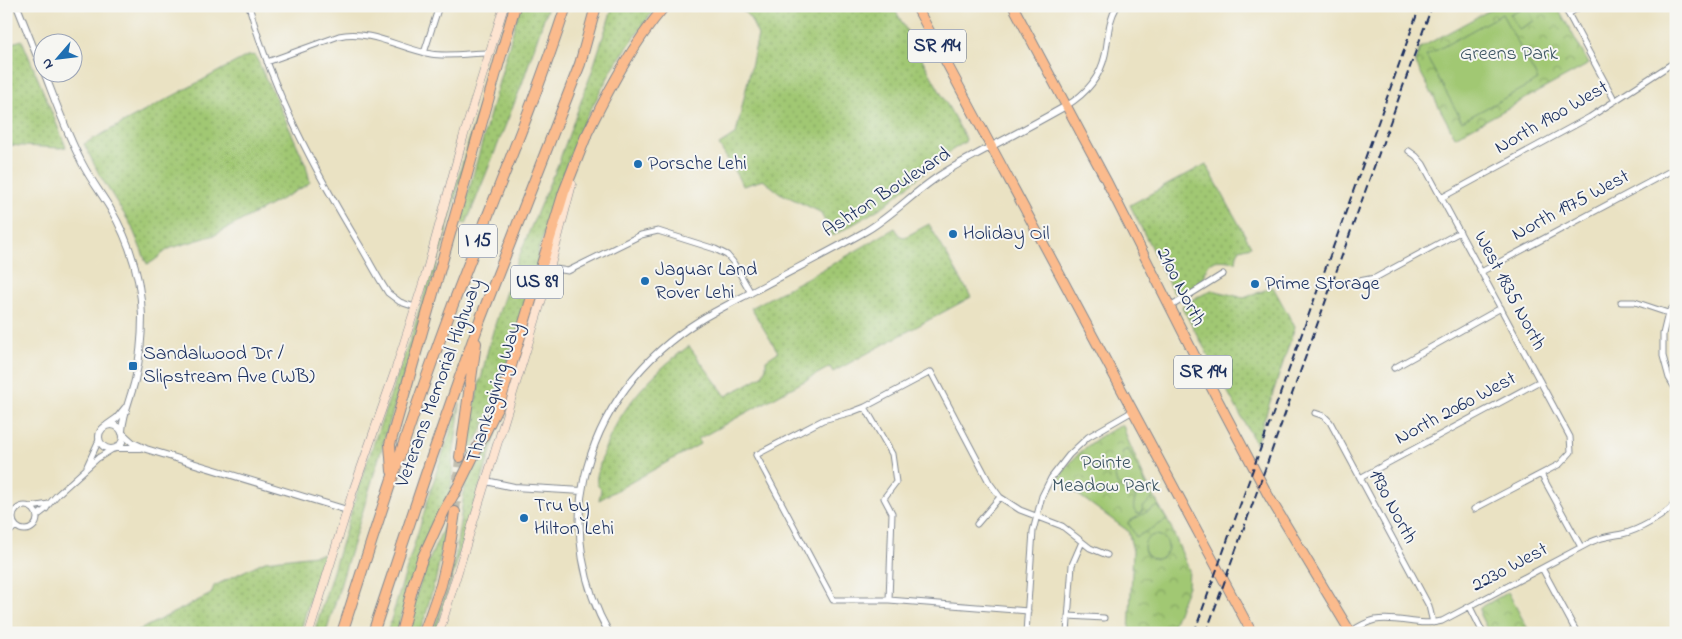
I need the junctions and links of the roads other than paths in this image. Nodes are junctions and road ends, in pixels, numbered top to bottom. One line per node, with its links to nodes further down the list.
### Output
1 (17, 6): 15 (street)
2 (249, 6): 19 (street)
3 (439, 6): 16 (street)
4 (504, 6): 17 (main road)
5 (515, 6): 56 (highway)
6 (566, 6): 56 (highway, Veterans Memorial Highway / I 15)
7 (596, 6): 40 (highway, Veterans Memorial Highway / I 15)
8 (665, 6): 23 (highway, Thanksgiving Way / US 89)
9 (916, 6): 24 (highway, SR 194)
10 (1013, 6): 22 (highway, 2100 North / SR 194)
11 (1117, 6): 22 (street)
12 (1564, 6): 14 (street)
13 (1581, 6): 14 (street)
14 (1568, 14): 21 (street)
15 (32, 44)
16 (424, 53): 17 (street); 19 (street)
17 (489, 53): 36 (main road)
18 (1676, 60): 21 (street, North 1900 West)
19 (267, 62): 36 (street)
20 (47, 82): 44 (street)
21 (1615, 100): 27 (street, North 1900 West)
22 (1066, 106): 24 (street, Ashton Boulevard); 37 (highway, 2100 North / SR 194)
23 (586, 136): 29 (main road, Thanksgiving Way); 86 (highway, US 89)
24 (991, 147): 33 (street, Ashton Boulevard); 46 (highway, SR 194)
25 (1409, 151): 27 (street, West 1835 North)
26 (1676, 168): 30 (street, North 1975 West)
27 (1441, 198): 28 (street, West 1835 North)
28 (1460, 232): 30 (street, West 1835 North); 32 (street)
29 (550, 268): 33 (street); 58 (main road, Thanksgiving Way)
30 (1481, 272): 38 (street, West 1835 North)
31 (1223, 274): 37 (street)
32 (1358, 281)
33 (751, 293): 59 (street, Ashton Boulevard)
34 (1621, 302): 39 (street)
35 (1676, 304): 39 (street)
36 (415, 307): 65 (main road)
37 (1170, 307): 82 (highway, 2100 North / SR 194)
38 (1501, 308): 41 (street); 42 (street, West 1835 North)
39 (1668, 313): 43 (street)
40 (480, 320): 53 (highway); 85 (highway, Veterans Memorial Highway / I 15)
41 (1394, 368)
42 (1540, 381): 55 (street, West 1835 North); 57 (street, North 2060 West)
43 (1676, 390)
44 (128, 403): 48 (street); 49 (street)
45 (865, 407): 60 (street); 76 (street); 76 (street)
46 (1133, 411): 68 (street); 92 (highway, SR 194)
47 (1315, 413): 57 (street, 1930 North)
48 (107, 425): 49 (street); 50 (street)
49 (122, 432): 51 (street); 52 (street)
50 (99, 440): 51 (street); 54 (street)
51 (114, 449): 52 (street); 54 (street)
52 (146, 449): 65 (street)
53 (460, 457)
54 (83, 472): 61 (street)
55 (1541, 474): 64 (street); 73 (street)
56 (392, 477): 84 (highway, Veterans Memorial Highway / I 15)
57 (1360, 478): 81 (street, 1930 North)
58 (486, 481): 59 (street); 88 (main road, Thanksgiving Way)
59 (582, 491): 89 (street, Ashton Boulevard)
60 (1000, 496): 68 (street); 69 (street)
61 (49, 504): 63 (street); 67 (street)
62 (1675, 504): 73 (street, 2230 West)
63 (31, 507): 67 (street); 70 (street)
64 (1474, 509)
65 (347, 510): 83 (main road)
66 (455, 512): 87 (highway)
67 (37, 516): 70 (street)
68 (1036, 516): 72 (street); 78 (street)
69 (977, 524)
70 (16, 526): 71 (street)
71 (6, 535)
72 (1082, 542): 74 (street); 79 (street)
73 (1581, 547): 75 (street, 2230 West)
74 (1107, 555)
75 (1542, 568): 77 (street, 2230 West); 94 (street)
76 (889, 600): 78 (street)
77 (1470, 607): 81 (street, 2230 West); 93 (street)
78 (1028, 611): 90 (street)
79 (1068, 616): 80 (street); 91 (street)
80 (1104, 618)
81 (1434, 623): 82 (street, 2230 West)
82 (1350, 632)
83 (309, 633)
84 (342, 633)
85 (372, 633)
86 (400, 633)
87 (424, 633)
88 (440, 633)
89 (608, 633)
90 (1026, 633)
91 (1067, 633)
92 (1252, 633)
93 (1483, 633)
94 (1577, 633)

